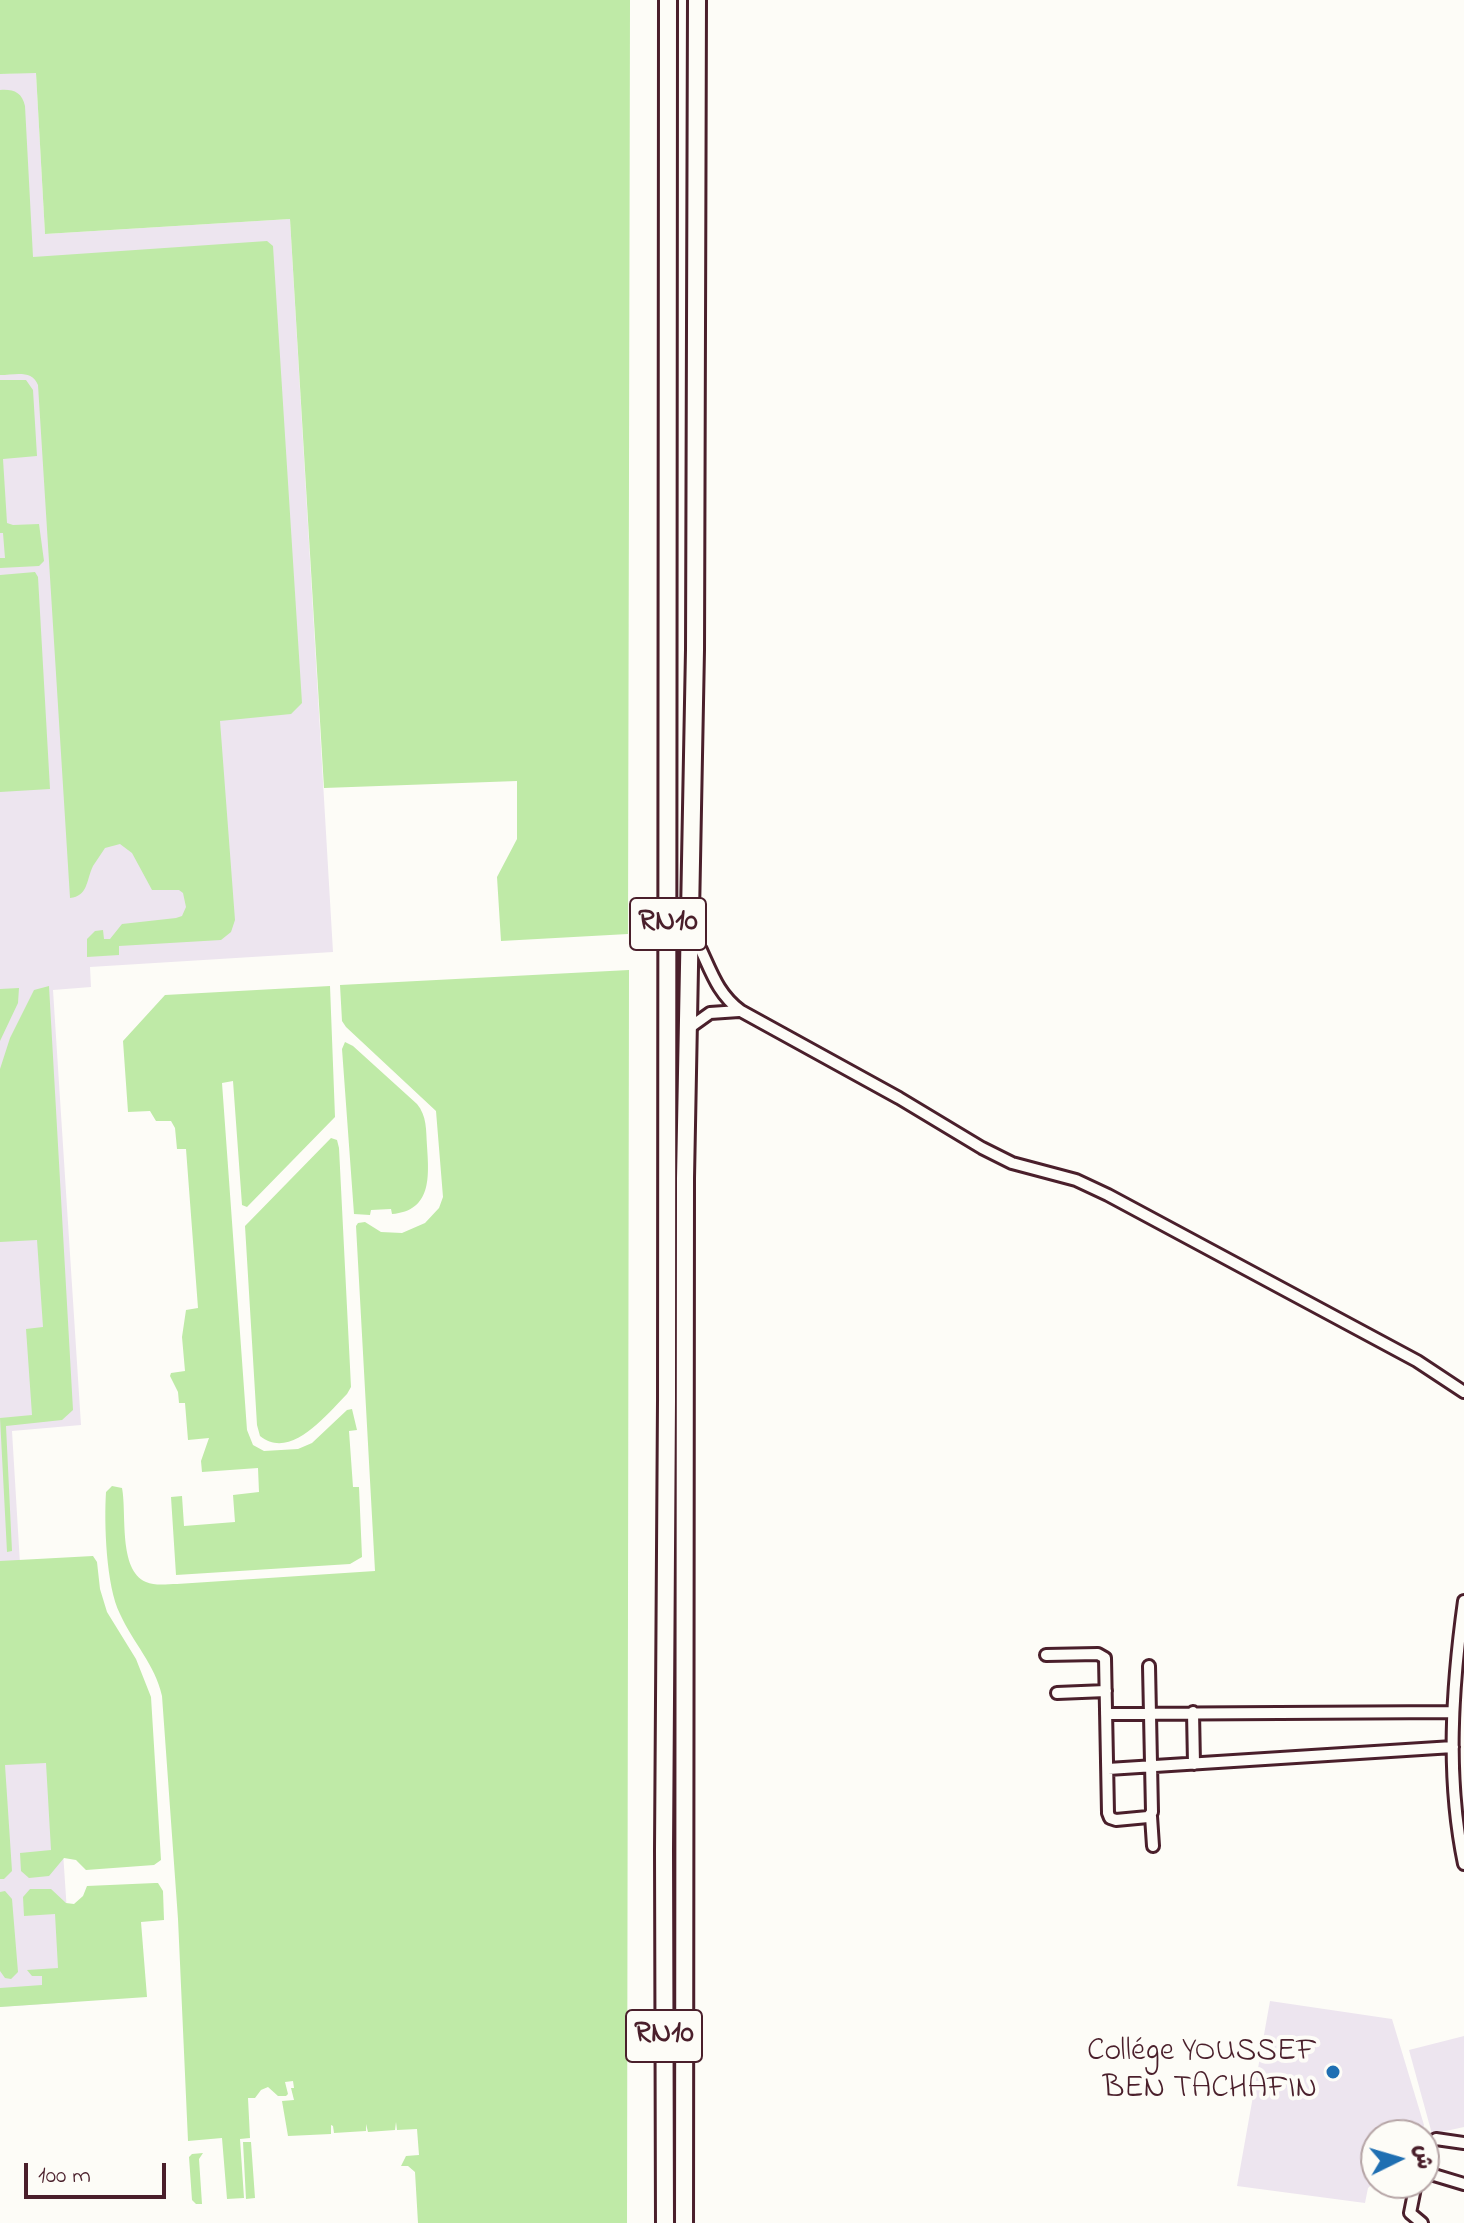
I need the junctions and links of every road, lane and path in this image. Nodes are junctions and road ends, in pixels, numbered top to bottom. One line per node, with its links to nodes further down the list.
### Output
1 (668, 0): 4 (highway, RN10)
2 (697, 0): 3 (highway, RN10)
3 (689, 943): 4 (highway); 5 (street); 6 (highway, RN10)
4 (668, 944): 23 (highway, RN10)
5 (741, 1011): 6 (street); 7 (street)
6 (689, 1028): 24 (highway, RN10)
7 (1464, 1392)
8 (1464, 1601): 14 (street)
9 (1046, 1655): 11 (street)
10 (1149, 1666): 15 (street)
11 (1106, 1691): 12 (street); 16 (street)
12 (1057, 1693)
13 (1193, 1712): 14 (street); 15 (street); 18 (street)
14 (1453, 1712): 17 (street)
15 (1151, 1713): 16 (street); 19 (street)
16 (1106, 1714): 20 (street)
17 (1453, 1747): 18 (street); 25 (street)
18 (1194, 1764): 19 (street)
19 (1151, 1767): 20 (street); 21 (street)
20 (1108, 1769): 21 (street)
21 (1151, 1816): 22 (street)
22 (1153, 1846)
23 (664, 1849): 24 (highway); 31 (highway, RN10)
24 (686, 1849): 32 (highway, RN10)
25 (1464, 1864)
26 (1440, 2140): 27 (street)
27 (1464, 2143)
28 (1440, 2177): 29 (street)
29 (1464, 2184)
30 (1413, 2199): 33 (street)
31 (665, 2223)
32 (684, 2223)
33 (1422, 2223)

